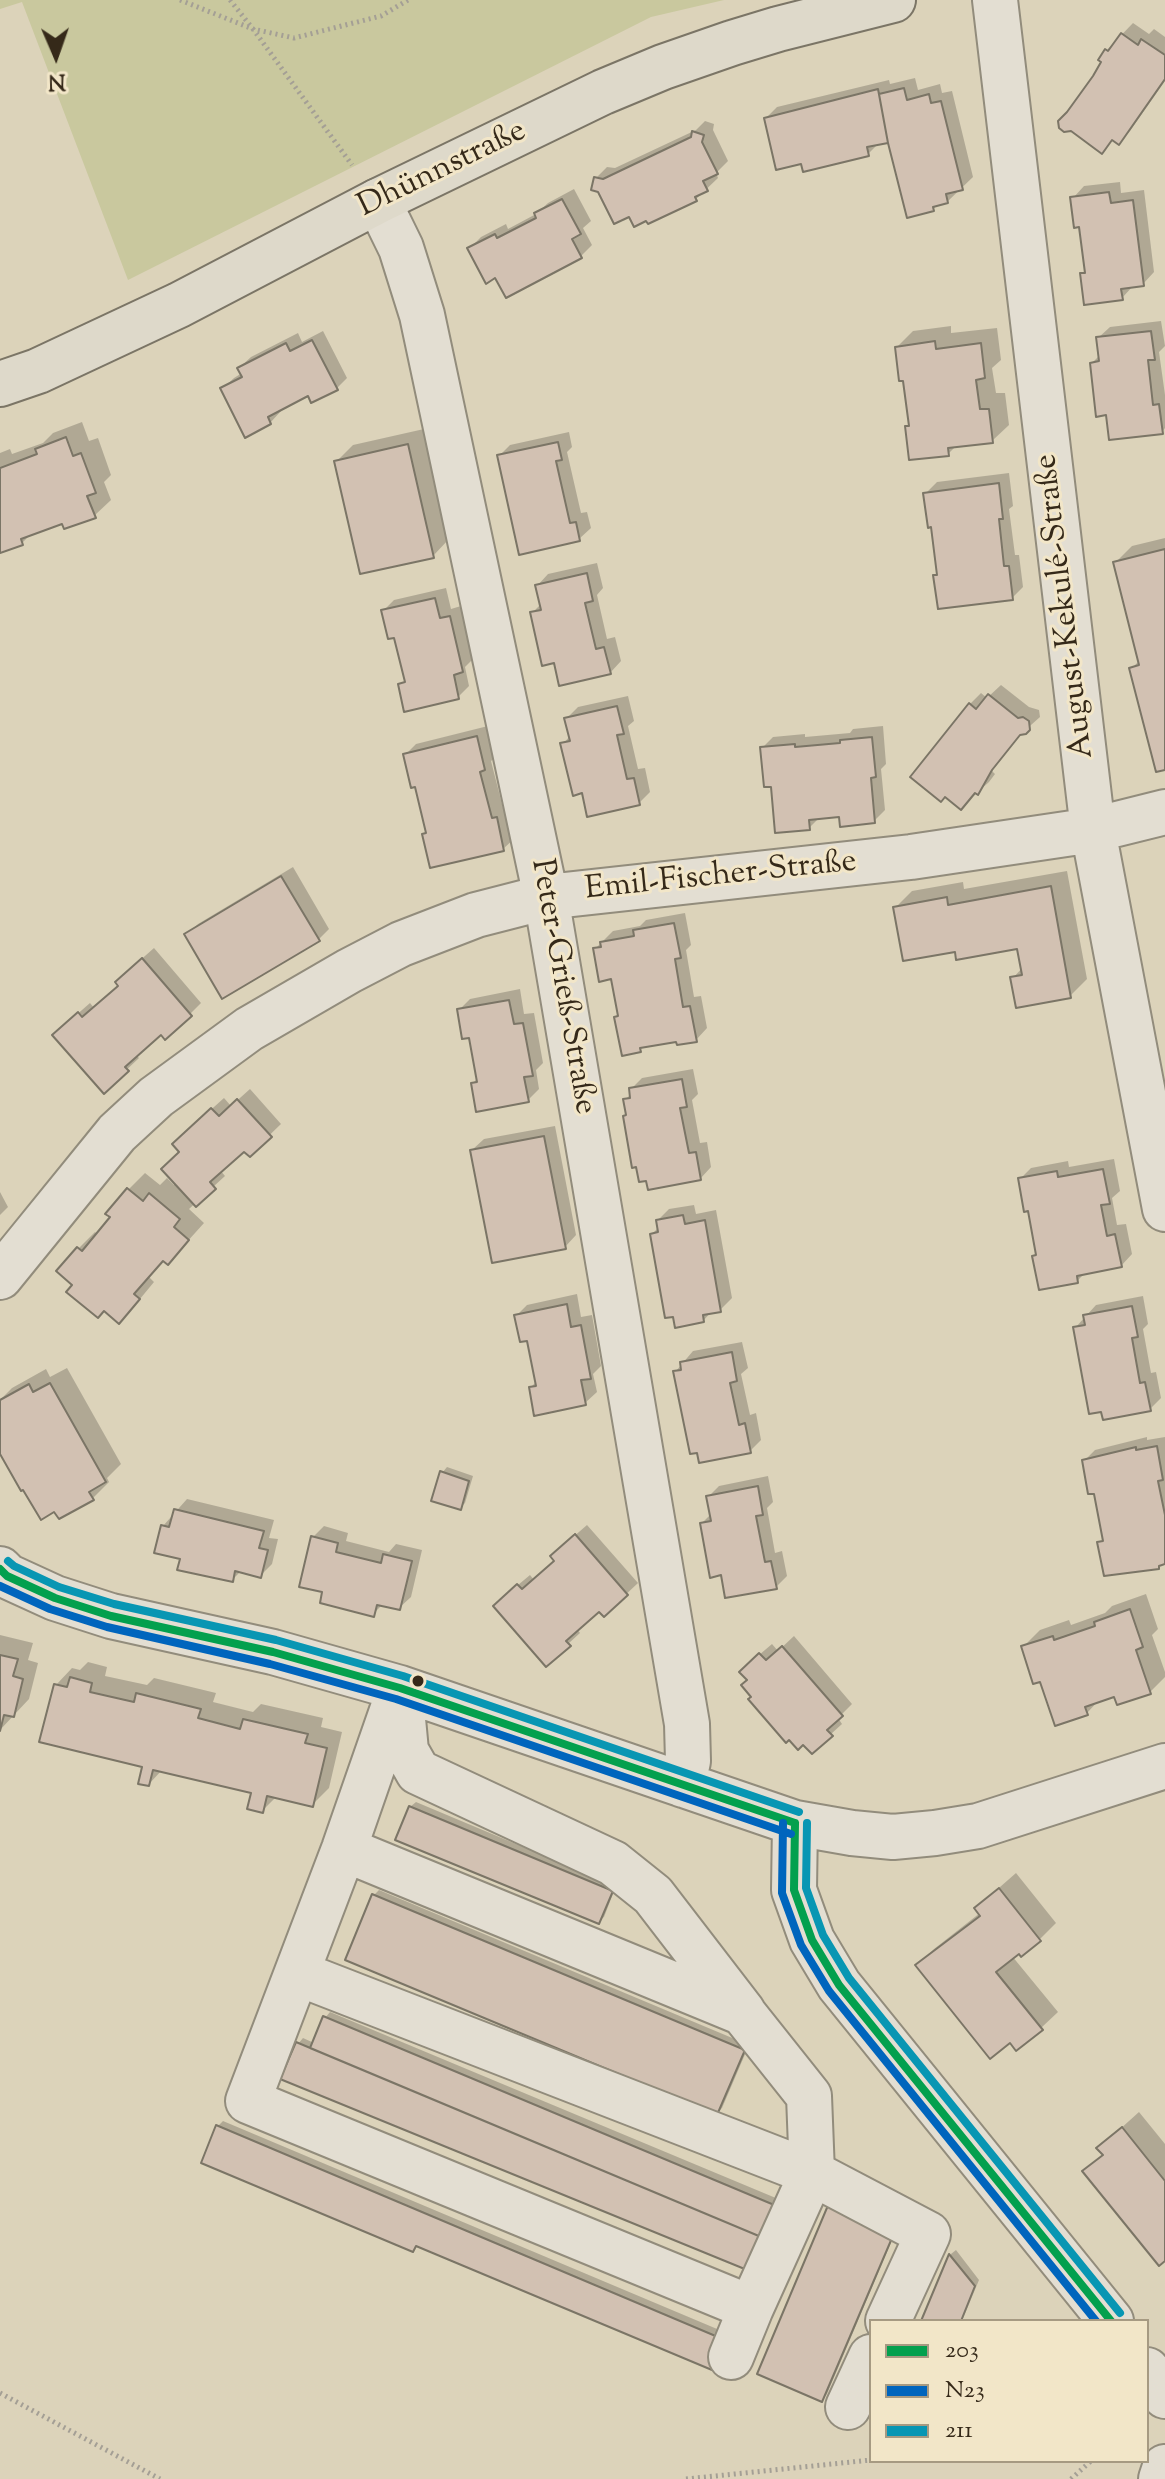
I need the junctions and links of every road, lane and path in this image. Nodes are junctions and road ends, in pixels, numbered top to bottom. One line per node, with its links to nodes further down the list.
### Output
1 (180, 0): 6 (path)
2 (230, 0): 6 (path)
3 (408, 0): 6 (path)
4 (893, 0): 7 (main road, Dhünnstraße)
5 (995, 0): 10 (street, August-Kekulé-Straße)
6 (253, 29): 7 (path)
7 (378, 201): 8 (main road, Dhünnstraße); 11 (street, Peter-Grieß-Straße)
8 (3, 386)
9 (1165, 812): 10 (street, Emil-Fischer-Straße)
10 (1093, 830): 11 (street, Emil-Fischer-Straße); 12 (street, August-Kekulé-Straße)
11 (546, 897): 13 (street, Emil-Fischer-Straße); 17 (street, Peter-Grieß-Straße)
12 (1165, 1209)
13 (0, 1277)
14 (0, 1569): 15 (street)
15 (400, 1688): 17 (street); 19 (street); 21 (street)
16 (1165, 1766): 18 (street)
17 (683, 1785): 18 (street)
18 (795, 1823): 25 (street)
19 (344, 1849): 20 (street); 21 (street)
20 (297, 1973): 22 (street); 23 (street)
21 (743, 2013): 22 (street)
22 (812, 2173): 23 (street); 24 (street)
23 (751, 2308): 26 (street)
24 (889, 2319)
25 (1109, 2319)
26 (731, 2357)
27 (869, 2361): 31 (street)
28 (1149, 2373): 30 (street)
29 (0, 2393): 35 (path)
30 (1165, 2396)
31 (848, 2407)
32 (869, 2460): 36 (path)
33 (1089, 2463): 37 (path)
34 (1165, 2467): 38 (street)
35 (160, 2479)
36 (686, 2479)
37 (1071, 2479)
38 (1161, 2479)

